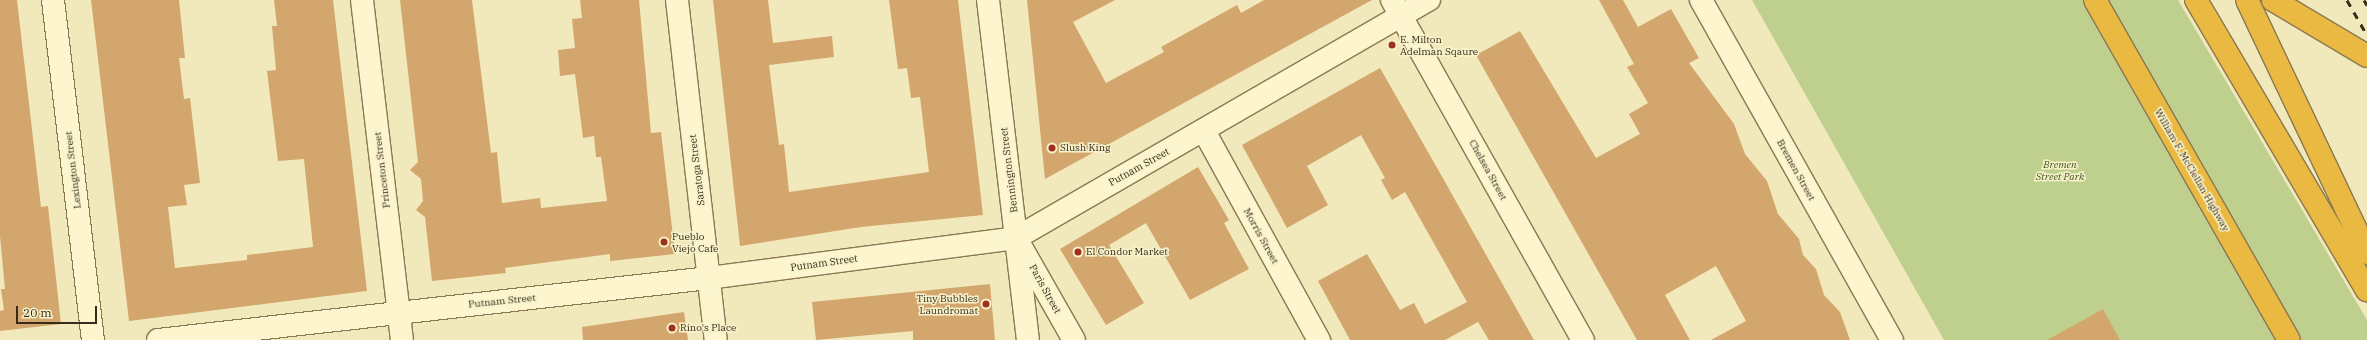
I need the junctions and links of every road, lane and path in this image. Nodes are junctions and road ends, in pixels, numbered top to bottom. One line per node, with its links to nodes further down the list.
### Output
1 (53, 0): 19 (street, Lexington Street)
2 (362, 0): 18 (street, Princeton Street)
3 (677, 0): 16 (street, Saratoga Street)
4 (988, 0): 14 (street, Bennington Street)
5 (1429, 0): 11 (street, Putnam Street)
6 (1701, 0): 27 (street, Bremen Street)
7 (2095, 0): 28 (highway, William F. McClellan Highway)
8 (2196, 0): 17 (highway)
9 (2247, 0): 15 (highway)
10 (2274, 0): 12 (highway)
11 (1397, 8): 13 (street, Putnam Street); 26 (street, Chelsea Street)
12 (2367, 56)
13 (1204, 131): 14 (street, Putnam Street); 25 (street, Morris Street)
14 (1016, 238): 16 (street, Putnam Street); 23 (street, Bennington Street); 24 (street, Paris Street)
15 (2367, 253)
16 (709, 278): 18 (street, Putnam Street); 22 (street, Saratoga Street)
17 (2367, 290)
18 (398, 313): 20 (street, Putnam Street); 21 (street, Princeton Street)
19 (93, 340)
20 (158, 340)
21 (402, 340)
22 (716, 340)
23 (1028, 340)
24 (1074, 340)
25 (1319, 340)
26 (1583, 340)
27 (1892, 340)
28 (2288, 340)

